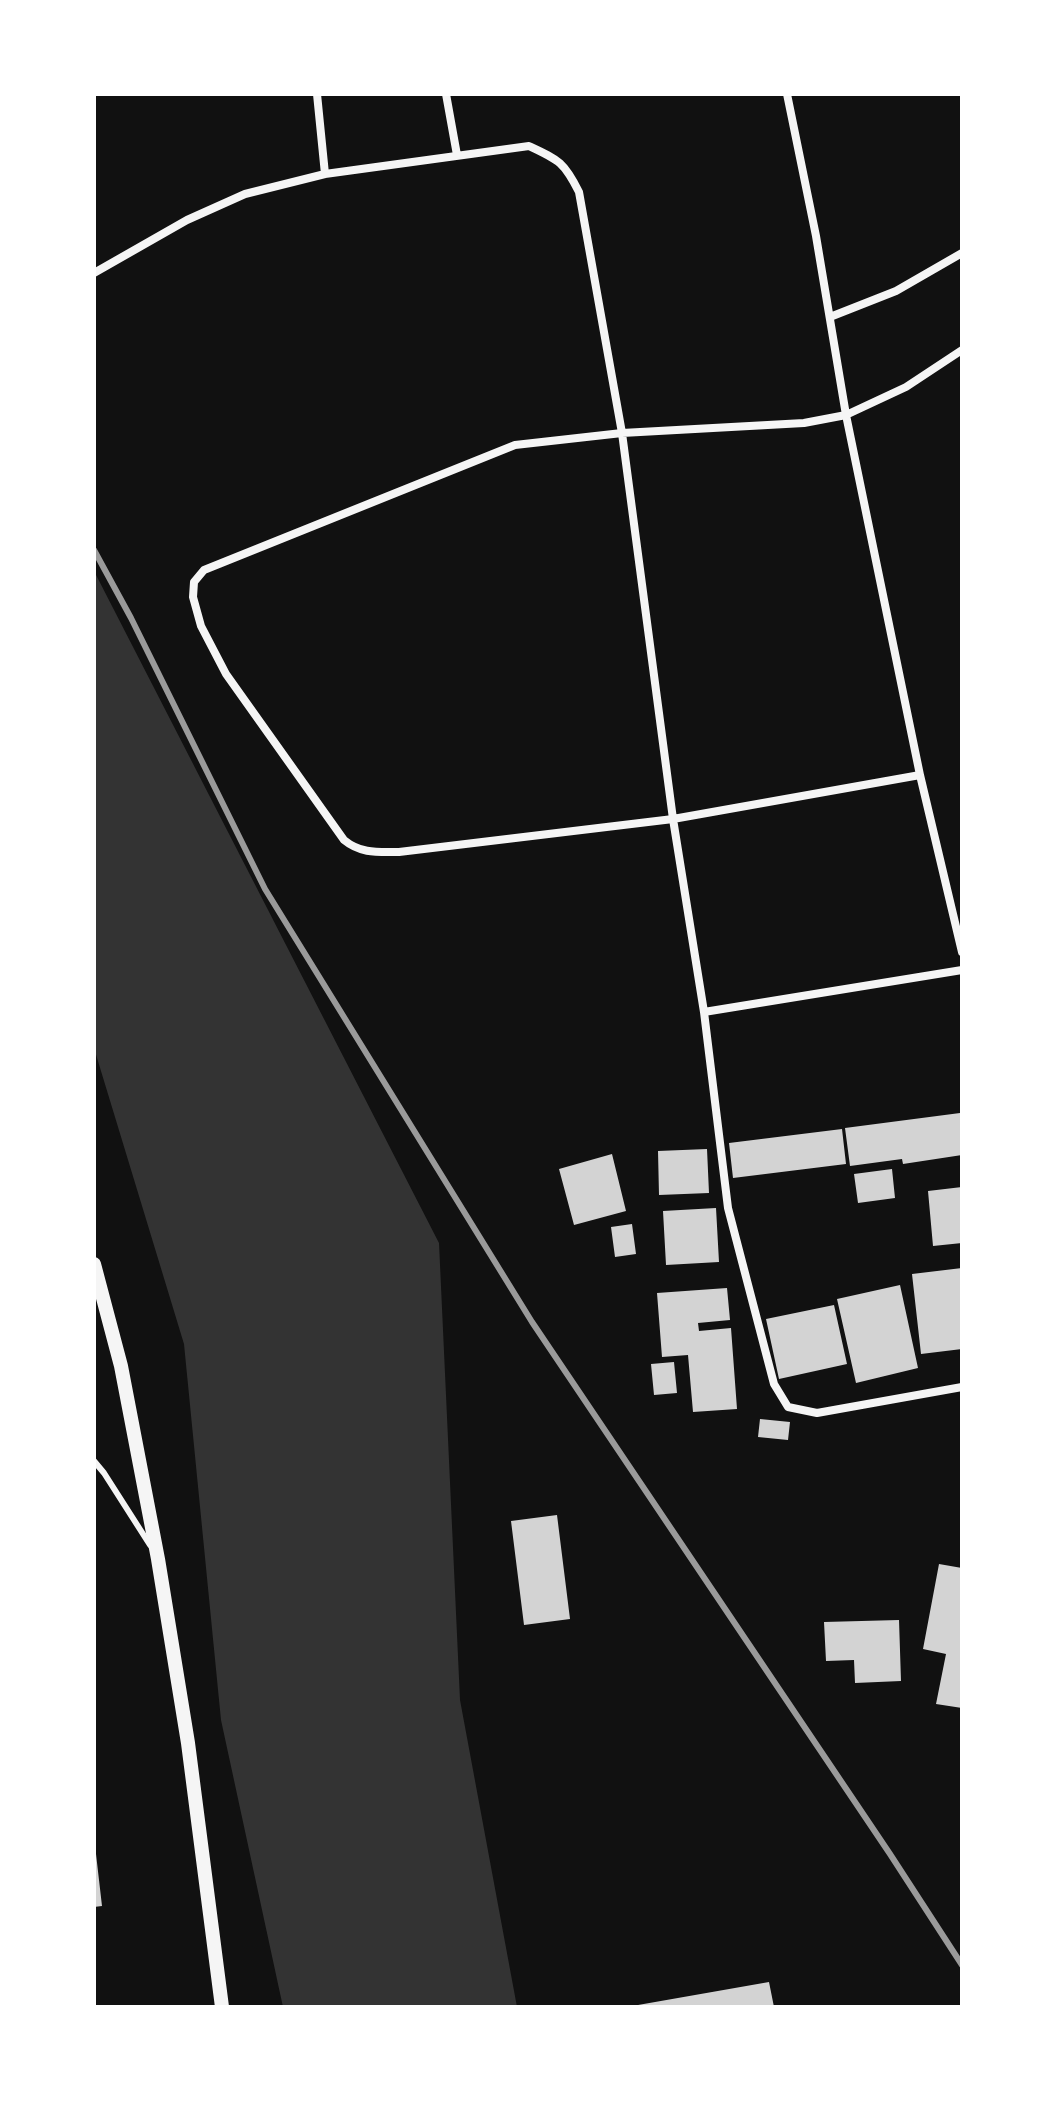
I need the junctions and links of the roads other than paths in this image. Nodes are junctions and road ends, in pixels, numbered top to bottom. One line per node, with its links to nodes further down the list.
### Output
1 (317, 94): 5 (street)
2 (446, 94): 4 (street)
3 (787, 94): 8 (street)
4 (457, 155): 5 (street); 11 (street)
5 (325, 174): 7 (street)
6 (962, 253): 8 (street)
7 (94, 273)
8 (830, 317): 10 (street)
9 (962, 350): 10 (street)
10 (846, 415): 11 (street); 12 (street)
11 (622, 433): 13 (street); 13 (street)
12 (920, 775): 13 (street); 14 (street)
13 (673, 819): 16 (street)
14 (962, 952)
15 (962, 970): 16 (street)
16 (704, 1012): 18 (street)
17 (94, 1264): 20 (street)
18 (962, 1387)
19 (94, 1461): 20 (lane)
20 (158, 1559): 21 (street)
21 (222, 2007)

